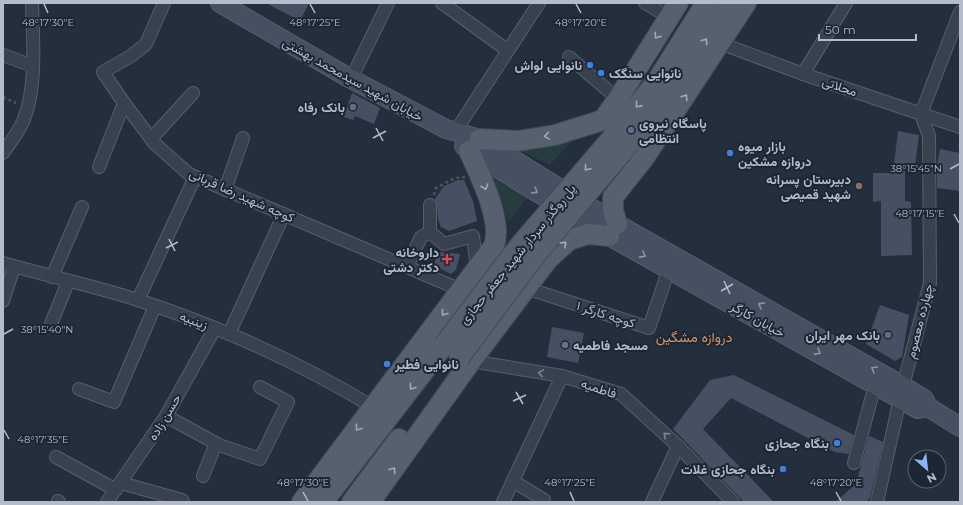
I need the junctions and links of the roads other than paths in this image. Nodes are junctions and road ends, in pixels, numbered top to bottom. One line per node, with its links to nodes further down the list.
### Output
1 (32, 3): 19 (street)
2 (164, 3): 24 (street, کوچه شهید رضا قربانی)
3 (388, 3): 21 (street)
4 (442, 3): 16 (street)
5 (539, 3): 16 (street)
6 (645, 3): 12 (street)
7 (706, 3): 32 (main road, پل روگذر سردار شهید جعفر حجازی, one-way to 32)
8 (729, 3): 32 (main road, پل روگذر سردار شهید جعفر حجازی, one-way to 8)
9 (746, 3): 15 (main road)
10 (846, 3): 20 (street)
11 (224, 4): 21 (main road, خیابان شهید سیدمحمد بهشتی)
12 (674, 10): 23 (main road, one-way to 23)
13 (960, 12): 14 (street)
14 (956, 35): 25 (street)
15 (720, 42): 20 (street, محلاتی); 34 (main road, one-way to 15)
16 (507, 50): 28 (street)
17 (3, 55): 19 (street)
18 (569, 57): 23 (street)
19 (33, 66): 33 (street)
20 (803, 74): 25 (street, محلاتی)
21 (351, 79): 28 (main road, خیابان شهید سیدمحمد بهشتی)
22 (193, 93): 30 (street)
23 (618, 99): 26 (main road)
24 (124, 103): 30 (street, کوچه شهید رضا قربانی); 35 (street)
25 (921, 114): 27 (street, محلاتی); 63 (street, چهارده معصوم)
26 (603, 120): 31 (main road, one-way to 31); 34 (main road)
27 (960, 127)
28 (450, 130): 31 (main road, خیابان شهید سیدمحمد بهشتی)
29 (243, 138): 37 (street)
30 (151, 139): 36 (street, کوچه شهید رضا قربانی)
31 (474, 145): 41 (main road, خیابان شهید سیدمحمد بهشتی); 45 (main road, one-way to 45)
32 (618, 145): 57 (main road, پل روگذر سردار شهید جعفر حجازی, one-way to 57, bridge); 58 (main road, پل روگذر سردار شهید جعفر حجازی, bridge)
33 (3, 153)
34 (644, 158): 41 (main road)
35 (99, 167)
36 (195, 177): 37 (street, کوچه شهید رضا قربانی); 51 (street)
37 (225, 190): 40 (street, کوچه شهید رضا قربانی)
38 (430, 205): 42 (street)
39 (82, 207): 47 (street)
40 (284, 214): 44 (street, کوچه شهید رضا قربانی); 56 (street)
41 (613, 230): 46 (main road, خیابان کارگر, one-way to 46); 49 (main road, one-way to 41); 63 (main road, خیابان کارگر, one-way to 41)
42 (430, 232): 44 (street); 45 (street)
43 (9, 265): 47 (street, زینبیه); 52 (street)
44 (407, 267): 50 (street, کوچه شهید رضا قربانی)
45 (476, 269): 50 (main road)
46 (669, 269): 49 (street, کوچه کارگر ۱); 60 (main road, خیابان کارگر, one-way to 60)
47 (52, 277): 48 (street, زینبیه)
48 (68, 282): 51 (street, زینبیه); 54 (street)
49 (526, 288): 58 (main road)
50 (461, 290): 57 (main road, one-way to 57)
51 (138, 300): 53 (street, زینبیه)
52 (3, 301)
53 (155, 306): 55 (street, زینبیه); 62 (street)
54 (51, 324)
55 (215, 328): 56 (street, زینبیه); 65 (street, حسن زاده)
56 (229, 334): 64 (street, زینبیه)
57 (437, 338): 58 (main road); 64 (main road); 79 (main road, پل روگذر سردار شهید جعفر حجازی, one-way to 79)
58 (465, 360): 59 (street, فاطمیه, one-way to 58); 80 (main road, پل روگذر سردار شهید جعفر حجازی); 81 (main road, one-way to 58)
59 (562, 376): 68 (street, فاطمیه, one-way to 59); 72 (street)
60 (875, 385): 63 (main road, خیابان کارگر); 70 (street)
61 (260, 387): 67 (street)
62 (79, 389)
63 (901, 392): 66 (main road, خیابان کارگر); 84 (street, چهارده معصوم)
64 (373, 407): 78 (main road, one-way to 78)
65 (166, 416): 67 (street); 73 (street, حسن زاده)
66 (960, 427)
67 (216, 443): 71 (street)
68 (678, 446): 75 (street, فاطمیه); 83 (street)
69 (56, 457): 73 (street)
70 (854, 464)
71 (203, 476)
72 (513, 481): 74 (street); 82 (street)
73 (119, 486): 76 (street, حسن زاده); 77 (street)
74 (544, 500)
75 (731, 501)
76 (107, 502)
77 (184, 502)
78 (302, 502)
79 (323, 502)
80 (352, 502)
81 (370, 502)
82 (503, 502)
83 (652, 502)
84 (877, 502)

